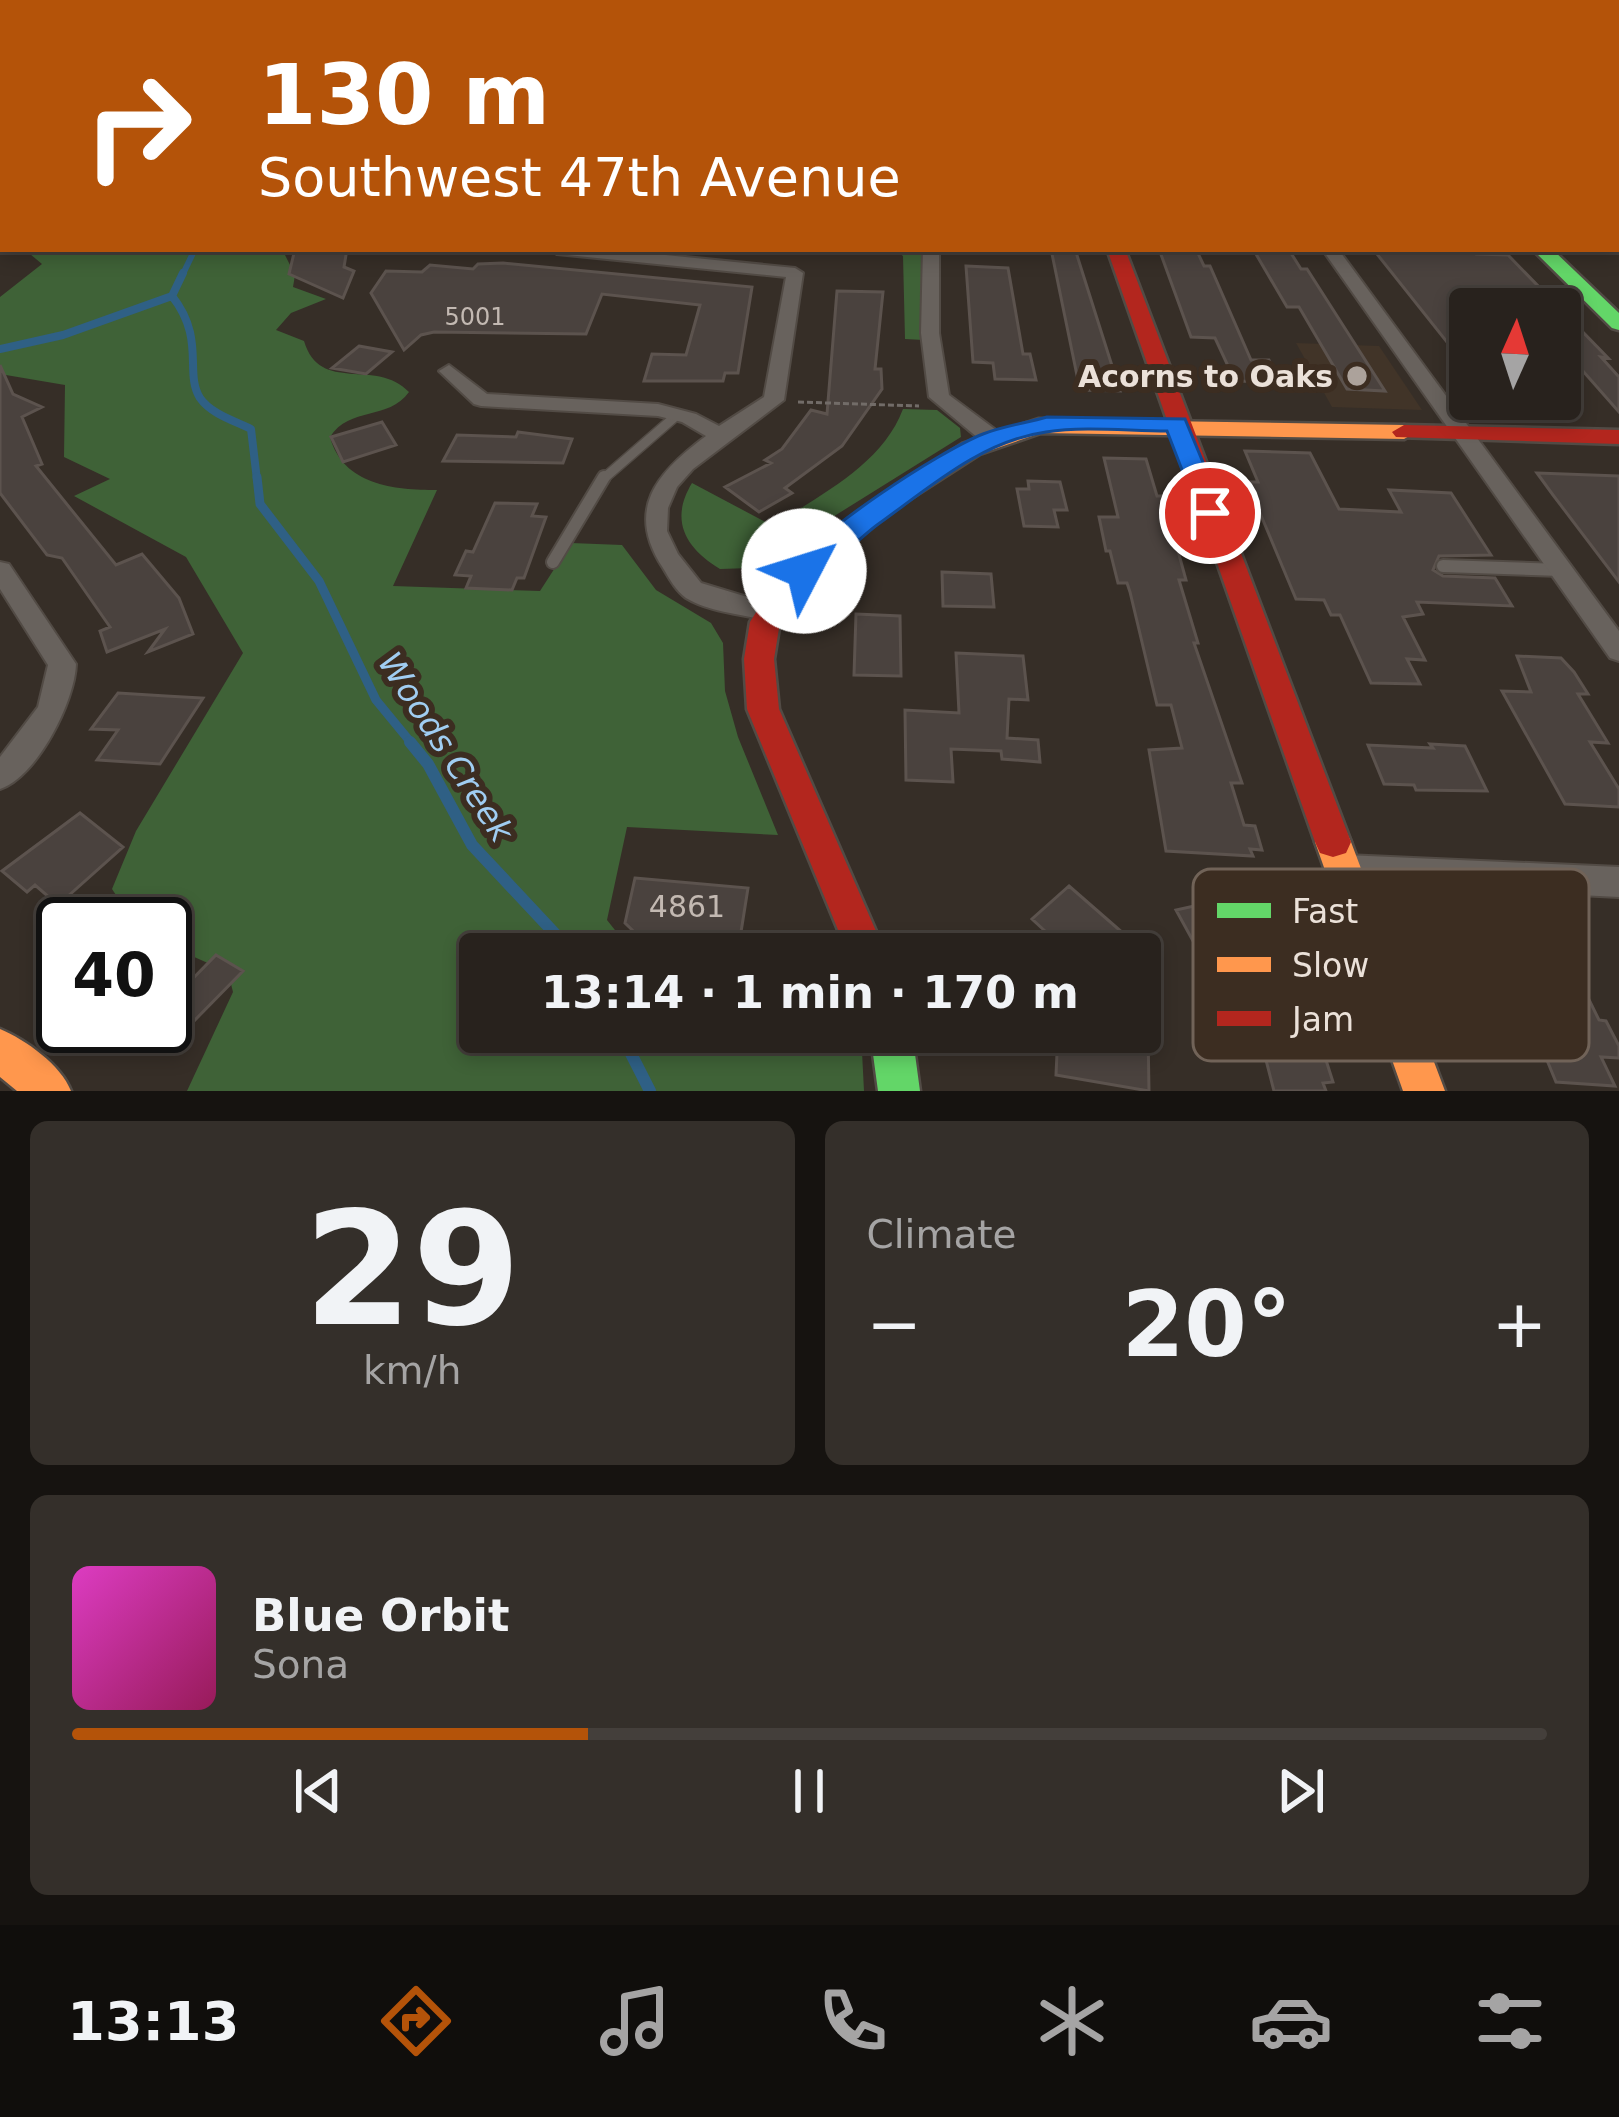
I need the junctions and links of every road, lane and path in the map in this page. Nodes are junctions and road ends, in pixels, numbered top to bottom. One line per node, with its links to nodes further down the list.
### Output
1 (586, 252): 8 (street)
2 (931, 252): 9 (street)
3 (1117, 252): 11 (street)
4 (1332, 252): 12 (street)
5 (1544, 252): 6 (street)
6 (1619, 325)
7 (449, 371): 10 (street)
8 (774, 400): 9 (path); 13 (street)
9 (948, 406): 15 (street)
10 (677, 415): 13 (street); 16 (lane)
11 (1177, 424): 12 (street); 15 (street); 23 (street)
12 (1463, 433): 14 (street); 19 (street)
13 (721, 436): 20 (street)
14 (1619, 437)
15 (992, 439): 20 (street)
16 (554, 562)
17 (1443, 566): 19 (lane)
18 (0, 570): 22 (street)
19 (1562, 570): 21 (street)
20 (768, 612): 26 (street)
21 (1619, 651)
22 (0, 777)
23 (1346, 869)
24 (1589, 881): 25 (street)
25 (1619, 882)
26 (857, 933)
27 (0, 1050): 30 (street)
28 (894, 1053): 31 (street)
29 (1413, 1061): 32 (street)
30 (46, 1090)
31 (899, 1091)
32 (1424, 1091)

